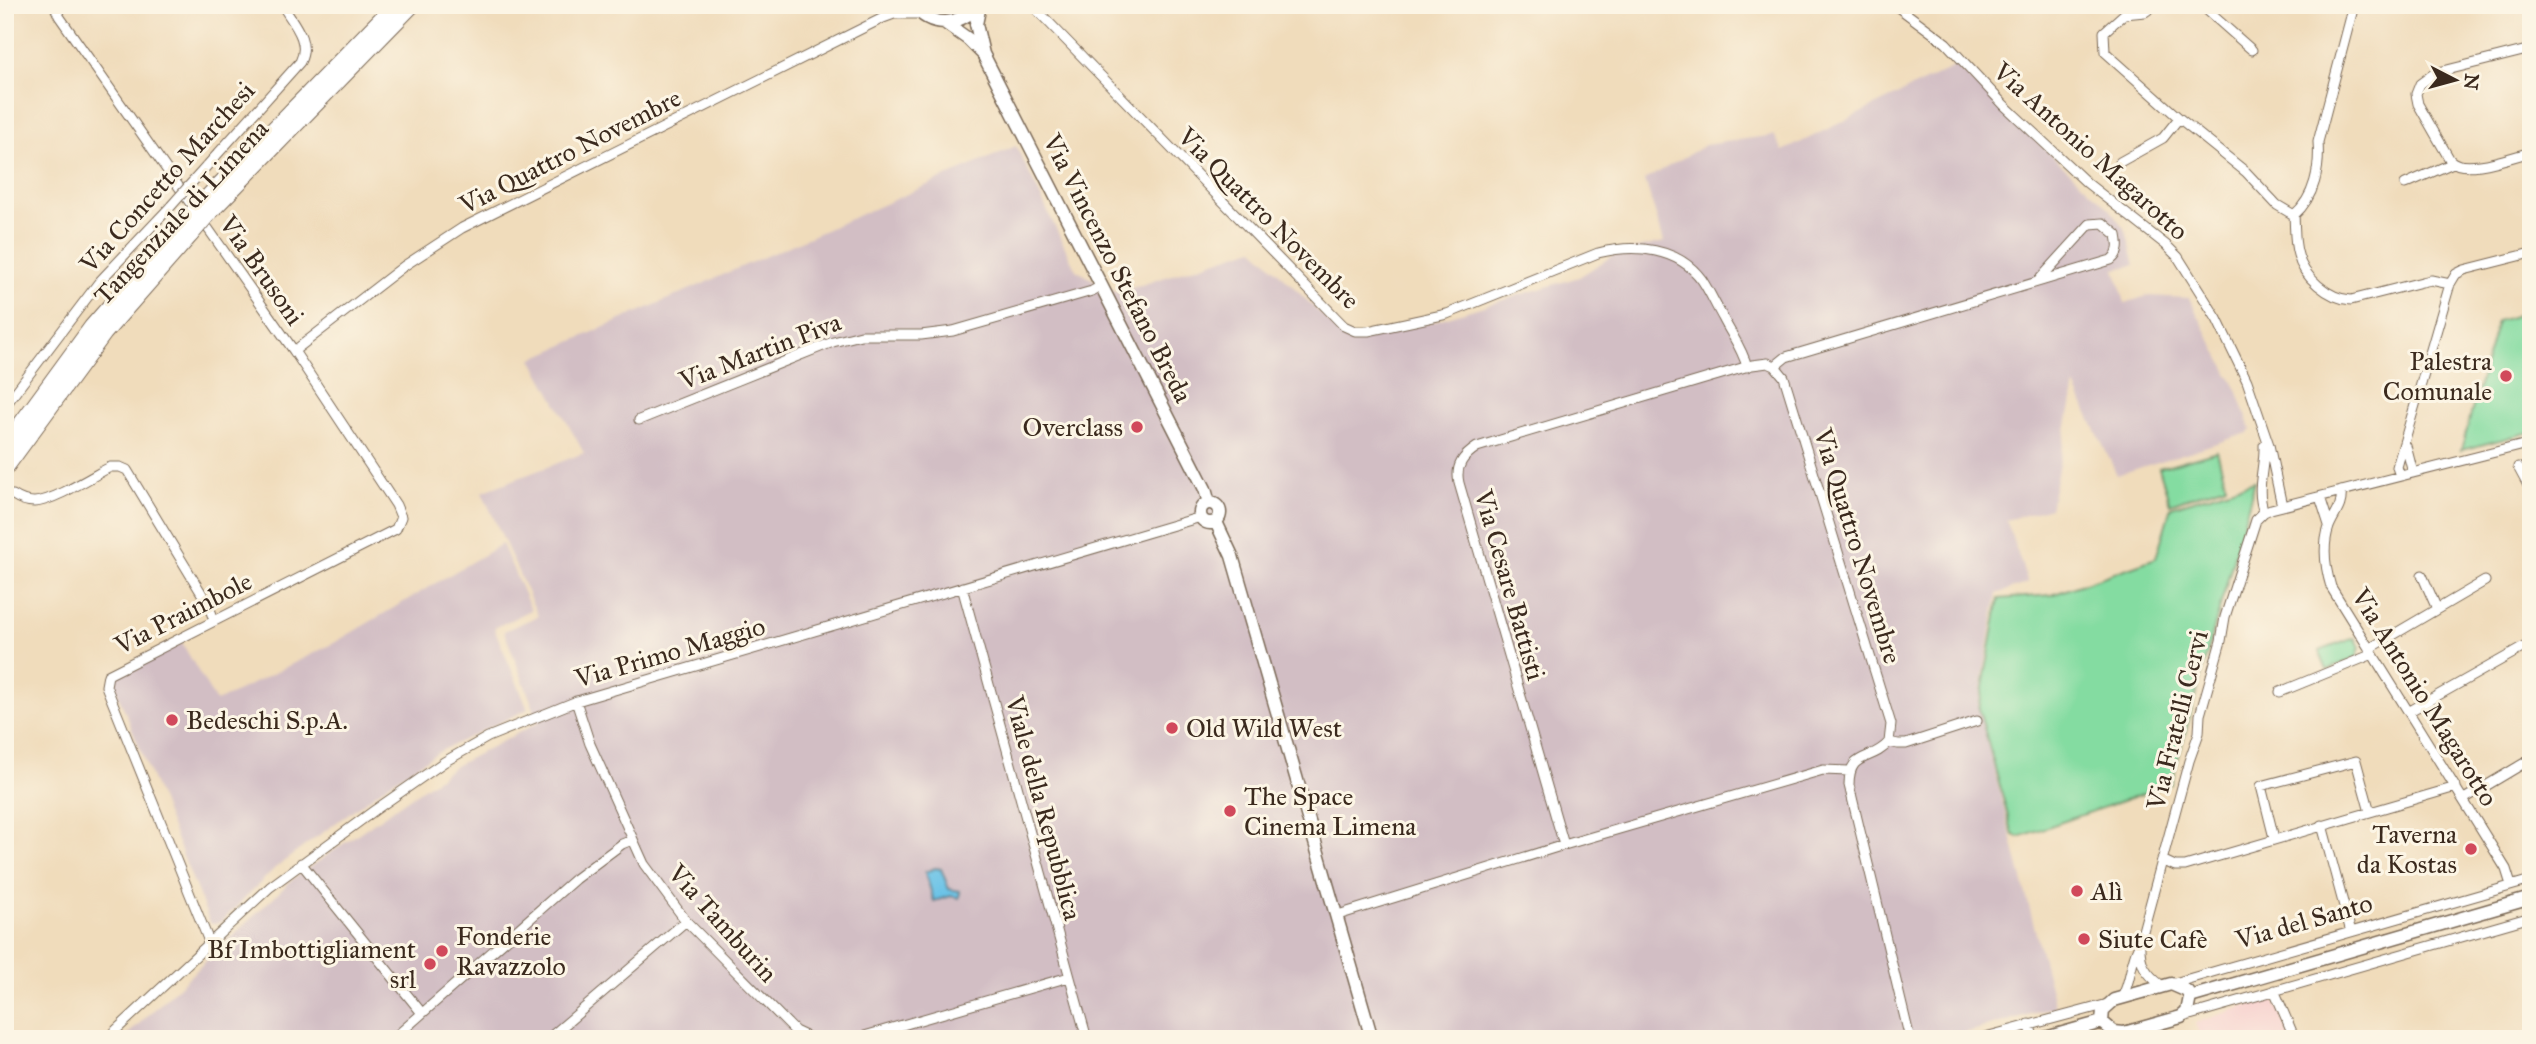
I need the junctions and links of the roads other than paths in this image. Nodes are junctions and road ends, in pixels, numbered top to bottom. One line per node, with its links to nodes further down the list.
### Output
1 (54, 5): 30 (street, Via Brusoni)
2 (282, 5): 33 (street, Via Concetto Marchesi, bridge)
3 (395, 5): 23 (highway, Tangenziale di Limena)
4 (412, 5): 23 (highway, Tangenziale di Limena)
5 (897, 5): 13 (street, Via Quattro Novembre)
6 (979, 5): 14 (street, Via Vincenzo Stefano Breda); 17 (street, Via Vincenzo Stefano Breda)
7 (1032, 5): 32 (street, Via Quattro Novembre)
8 (1895, 5): 35 (street, Via Antonio Magarotto)
9 (2155, 5): 18 (street)
10 (2201, 5): 16 (street)
11 (2354, 5): 24 (street)
12 (918, 10): 13 (street, Via Quattro Novembre); 14 (street, Via Vincenzo Stefano Breda)
13 (883, 18): 30 (street, Via Quattro Novembre)
14 (944, 22): 17 (street, Via Vincenzo Stefano Breda)
15 (2531, 49): 21 (street)
16 (2252, 50)
17 (983, 54): 29 (street, Via Vincenzo Stefano Breda)
18 (2179, 118): 20 (street); 24 (street)
19 (2531, 152): 21 (street)
20 (2120, 162)
21 (2453, 163): 22 (street)
22 (2405, 184)
23 (205, 209): 25 (highway, Tangenziale di Limena, bridge)
24 (2294, 215): 28 (street)
25 (187, 228): 38 (highway, Tangenziale di Limena); 40 (highway, Tangenziale di Limena)
26 (2531, 253): 28 (street)
27 (2039, 281): 27 (street, Via Cesare Battisti); 31 (street, Via Cesare Battisti)
28 (2450, 284): 36 (street)
29 (1101, 286): 34 (street, Via Martin Piva); 47 (street, Via Vincenzo Stefano Breda)
30 (294, 351): 57 (street, Via Praimbole)
31 (1775, 366): 32 (street, Via Cesare Battisti); 64 (street, Via Quattro Novembre)
32 (1747, 367): 73 (street, Via Cesare Battisti)
33 (5, 406)
34 (639, 420)
35 (2263, 429): 48 (street, Via Antonio Magarotto); 49 (street, Via Antonio Magarotto)
36 (2405, 441): 41 (street); 42 (street)
37 (2531, 443): 41 (street)
38 (5, 446)
39 (2518, 467): 44 (street)
40 (5, 468)
41 (2413, 473): 42 (street)
42 (2400, 476): 43 (street)
43 (2341, 491): 46 (street); 52 (street)
44 (2531, 491)
45 (13, 495): 57 (street)
46 (2320, 497): 48 (street); 52 (street)
47 (1209, 503): 50 (street); 51 (street, Via Vincenzo Stefano Breda)
48 (2282, 506): 49 (street)
49 (2264, 512): 74 (street, Via Fratelli Cervi)
50 (1200, 517): 51 (street); 55 (street, Via Primo Maggio)
51 (1216, 522): 81 (street, Via Vincenzo Stefano Breda)
52 (2329, 525): 59 (street, Via Antonio Magarotto)
53 (2422, 575): 56 (street)
54 (2485, 581): 56 (street)
55 (962, 587): 61 (street, Via Primo Maggio); 89 (street, Viale della Repubblica)
56 (2437, 609): 59 (street)
57 (214, 620): 87 (street, Via Praimbole)
58 (2531, 643): 62 (street)
59 (2371, 652): 60 (street); 62 (street, Via Antonio Magarotto)
60 (2280, 692)
61 (576, 701): 72 (street, Via Tamburin); 75 (street, Via Primo Maggio)
62 (2410, 711): 67 (street, Via Antonio Magarotto)
63 (1977, 721): 64 (street)
64 (1889, 741): 66 (street)
65 (2531, 760): 68 (street)
66 (1849, 771): 73 (street); 107 (street)
67 (2456, 787): 68 (street, Via Antonio Magarotto); 69 (street)
68 (2464, 799): 77 (street, Via Antonio Magarotto)
69 (2370, 812): 70 (street); 71 (street)
70 (2322, 825): 71 (street); 84 (street)
71 (2274, 838): 74 (street)
72 (632, 840): 83 (street, Via Tamburin); 95 (street)
73 (1564, 845): 81 (street)
74 (2162, 860): 86 (street, Via Fratelli Cervi)
75 (301, 863): 87 (street, Via Primo Maggio); 95 (street)
76 (2531, 880): 77 (street, Via del Santo)
77 (2511, 885): 78 (street, Via del Santo)
78 (2474, 896): 80 (street); 84 (street, Via del Santo)
79 (2530, 901): 80 (street)
80 (2479, 914): 85 (street)
81 (1338, 915): 106 (street, Via Vincenzo Stefano Breda)
82 (2531, 917): 88 (street)
83 (686, 921): 102 (street); 103 (street, Via Tamburin)
84 (2351, 932): 90 (street, Via del Santo)
85 (2416, 932): 88 (street); 93 (street)
86 (2140, 942): 90 (street); 92 (street, Via Fratelli Cervi)
87 (210, 944): 100 (street)
88 (2420, 949): 91 (street)
89 (1069, 977): 104 (street); 105 (street, Viale della Repubblica)
90 (2166, 985): 92 (street, Via del Santo); 93 (street)
91 (2274, 990): 96 (street); 112 (street)
92 (2122, 997): 94 (street, Via del Santo)
93 (2190, 997): 96 (street)
94 (2108, 1004): 97 (street); 98 (street, Via del Santo)
95 (421, 1013): 101 (street)
96 (2182, 1017): 99 (street)
97 (2102, 1022): 99 (street); 110 (street)
98 (2029, 1024): 108 (street, Via del Santo); 109 (street)
99 (2124, 1033): 111 (street)
100 (110, 1039)
101 (393, 1039)
102 (548, 1039)
103 (812, 1039)
104 (854, 1039)
105 (1087, 1039)
106 (1372, 1039)
107 (1910, 1039)
108 (1978, 1039)
109 (2034, 1039)
110 (2042, 1039)
111 (2102, 1039)
112 (2295, 1039)

